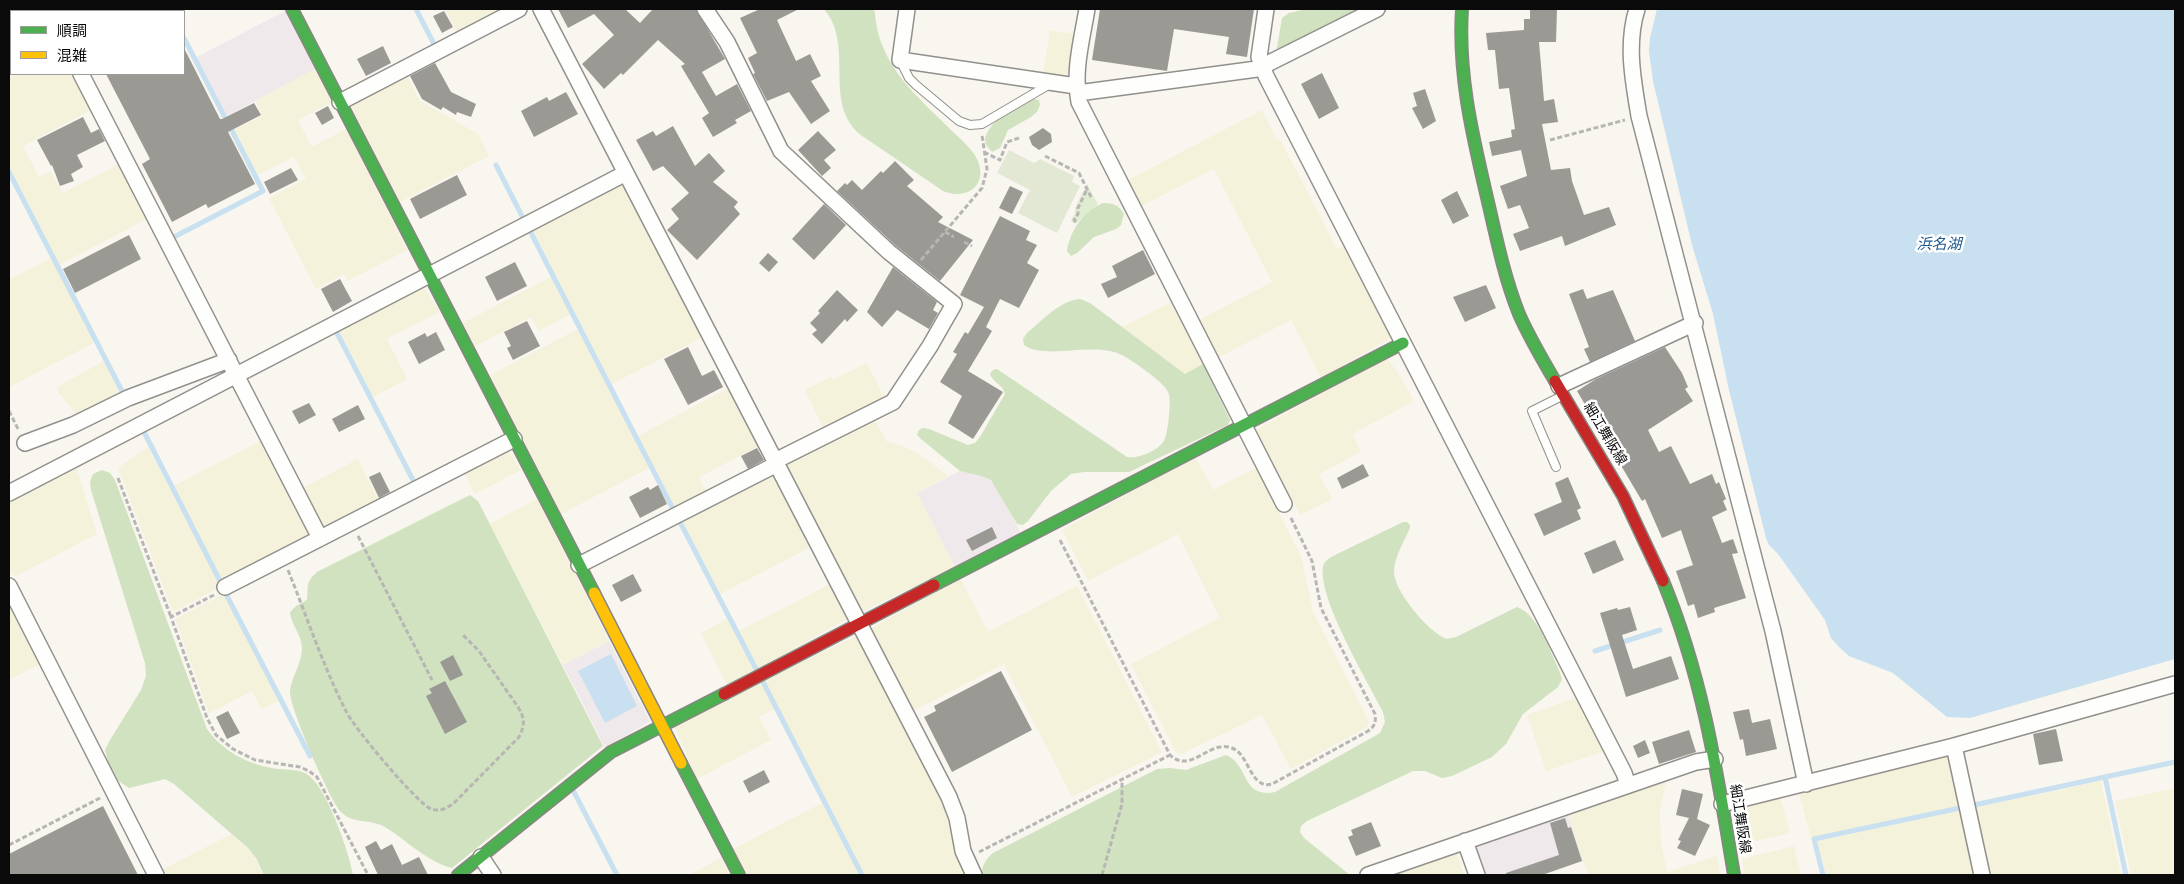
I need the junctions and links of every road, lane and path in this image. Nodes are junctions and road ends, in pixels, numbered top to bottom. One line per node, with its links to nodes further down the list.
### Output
1 (292, 9): 16 (street)
2 (519, 9): 16 (street)
3 (541, 9): 23 (street)
4 (705, 9): 31 (street)
5 (908, 9): 11 (street)
6 (1087, 9): 15 (street)
7 (1266, 9): 12 (street)
8 (1378, 9): 12 (street)
9 (1462, 9): 36 (street, 細江舞阪線)
10 (1637, 9): 17 (street)
11 (900, 60): 14 (street); 18 (lane)
12 (1262, 66): 15 (street); 34 (street)
13 (82, 75): 35 (street)
14 (1052, 83): 15 (street); 18 (lane)
15 (1077, 90): 38 (street)
16 (340, 102): 32 (street)
17 (1640, 116): 20 (path); 33 (street)
18 (980, 124): 21 (path)
19 (1019, 138): 21 (path)
20 (1550, 140)
21 (984, 152): 27 (path)
22 (1045, 156): 24 (path)
23 (626, 173): 32 (street); 41 (street)
24 (1088, 189): 25 (path); 26 (path)
25 (1092, 197)
26 (1079, 219)
27 (945, 232): 28 (path); 31 (path)
28 (954, 237)
29 (964, 242): 30 (path)
30 (972, 246)
31 (912, 270): 41 (street)
32 (429, 274): 35 (street); 39 (street)
33 (1694, 323): 36 (street); 63 (street)
34 (1403, 343): 38 (street); 64 (street)
35 (232, 367): 40 (street); 44 (street); 48 (street)
36 (1561, 390): 42 (lane); 61 (street, 細江舞阪線)
37 (9, 411): 40 (path)
38 (1244, 425): 45 (street); 47 (street)
39 (514, 439): 46 (street); 50 (street)
40 (26, 443)
41 (776, 463): 50 (street); 54 (street)
42 (1556, 467)
43 (118, 478): 53 (path)
44 (9, 493)
45 (1284, 504): 60 (path)
46 (351, 522): 48 (street); 56 (path)
47 (1052, 524): 54 (street); 60 (path)
48 (320, 538): 49 (street)
49 (283, 558): 52 (street); 55 (path)
50 (579, 565): 58 (street)
51 (9, 586): 65 (street)
52 (225, 587): 53 (path)
53 (171, 617): 72 (path)
54 (859, 624): 58 (street); 70 (street)
55 (462, 634)
56 (432, 680)
57 (2175, 684): 59 (street)
58 (662, 726): 69 (street); 75 (street)
59 (1954, 746): 63 (street); 81 (street)
60 (1170, 755): 62 (path)
61 (1715, 758): 64 (street); 66 (street, 細江舞阪線)
62 (1122, 779): 70 (path); 77 (path)
63 (1806, 784): 66 (street)
64 (1628, 785): 67 (street)
65 (114, 792): 68 (path); 71 (street)
66 (1722, 804): 80 (street, 細江舞阪線)
67 (1466, 841): 78 (street); 79 (street)
68 (9, 845)
69 (481, 857): 73 (street); 74 (street)
70 (966, 858): 76 (street)
71 (156, 875)
72 (368, 875)
73 (458, 875)
74 (493, 875)
75 (739, 875)
76 (974, 875)
77 (1102, 875)
78 (1368, 875)
79 (1477, 875)
80 (1734, 875)
81 (1982, 875)

